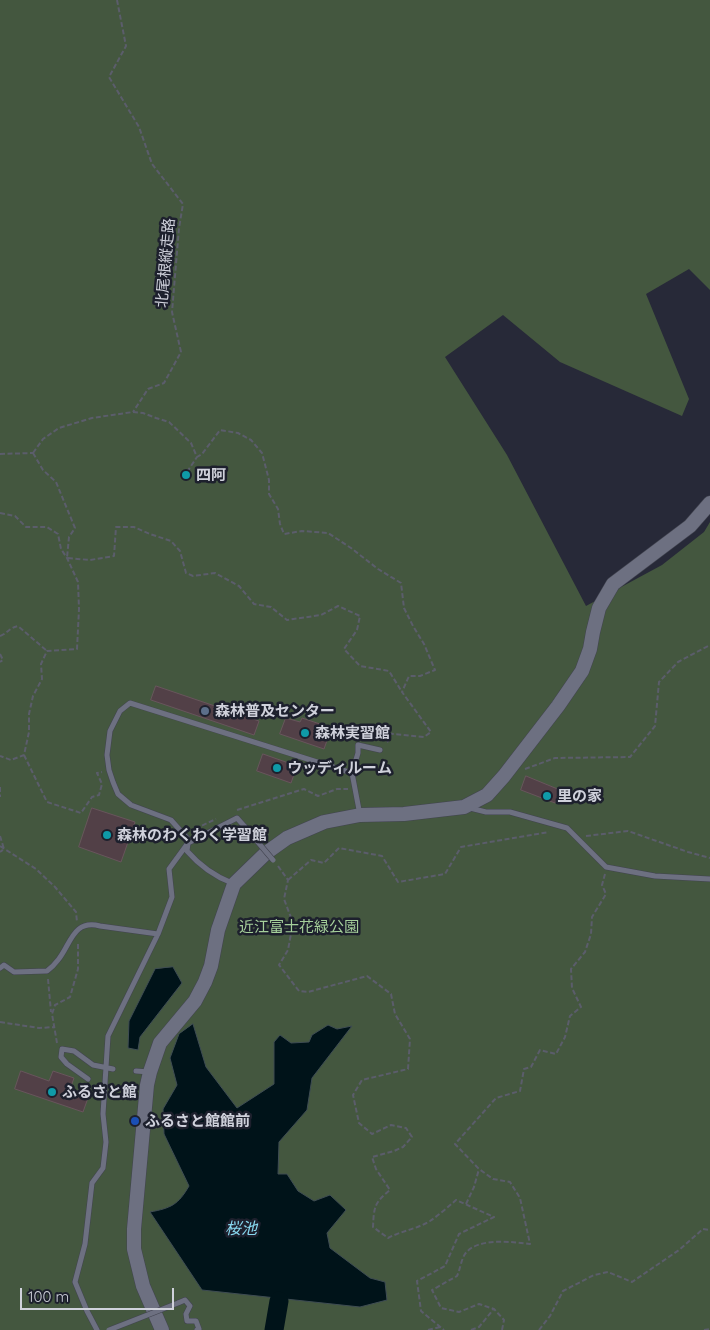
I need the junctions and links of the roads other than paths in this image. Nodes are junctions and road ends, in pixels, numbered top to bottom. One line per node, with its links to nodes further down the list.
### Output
1 (710, 503): 4 (main road)
2 (380, 750): 3 (lane)
3 (352, 773): 5 (lane); 6 (lane)
4 (464, 806): 5 (main road); 8 (lane)
5 (360, 815): 9 (main road)
6 (188, 840): 7 (lane, bridge); 9 (lane); 10 (lane)
7 (273, 860)
8 (710, 879)
9 (234, 884): 16 (main road)
10 (158, 934): 11 (lane); 12 (lane)
11 (0, 968)
12 (110, 1069): 13 (lane); 14 (lane)
13 (88, 1079)
14 (97, 1330)
15 (108, 1330): 17 (lane, bridge)
16 (162, 1330)
17 (197, 1330)

